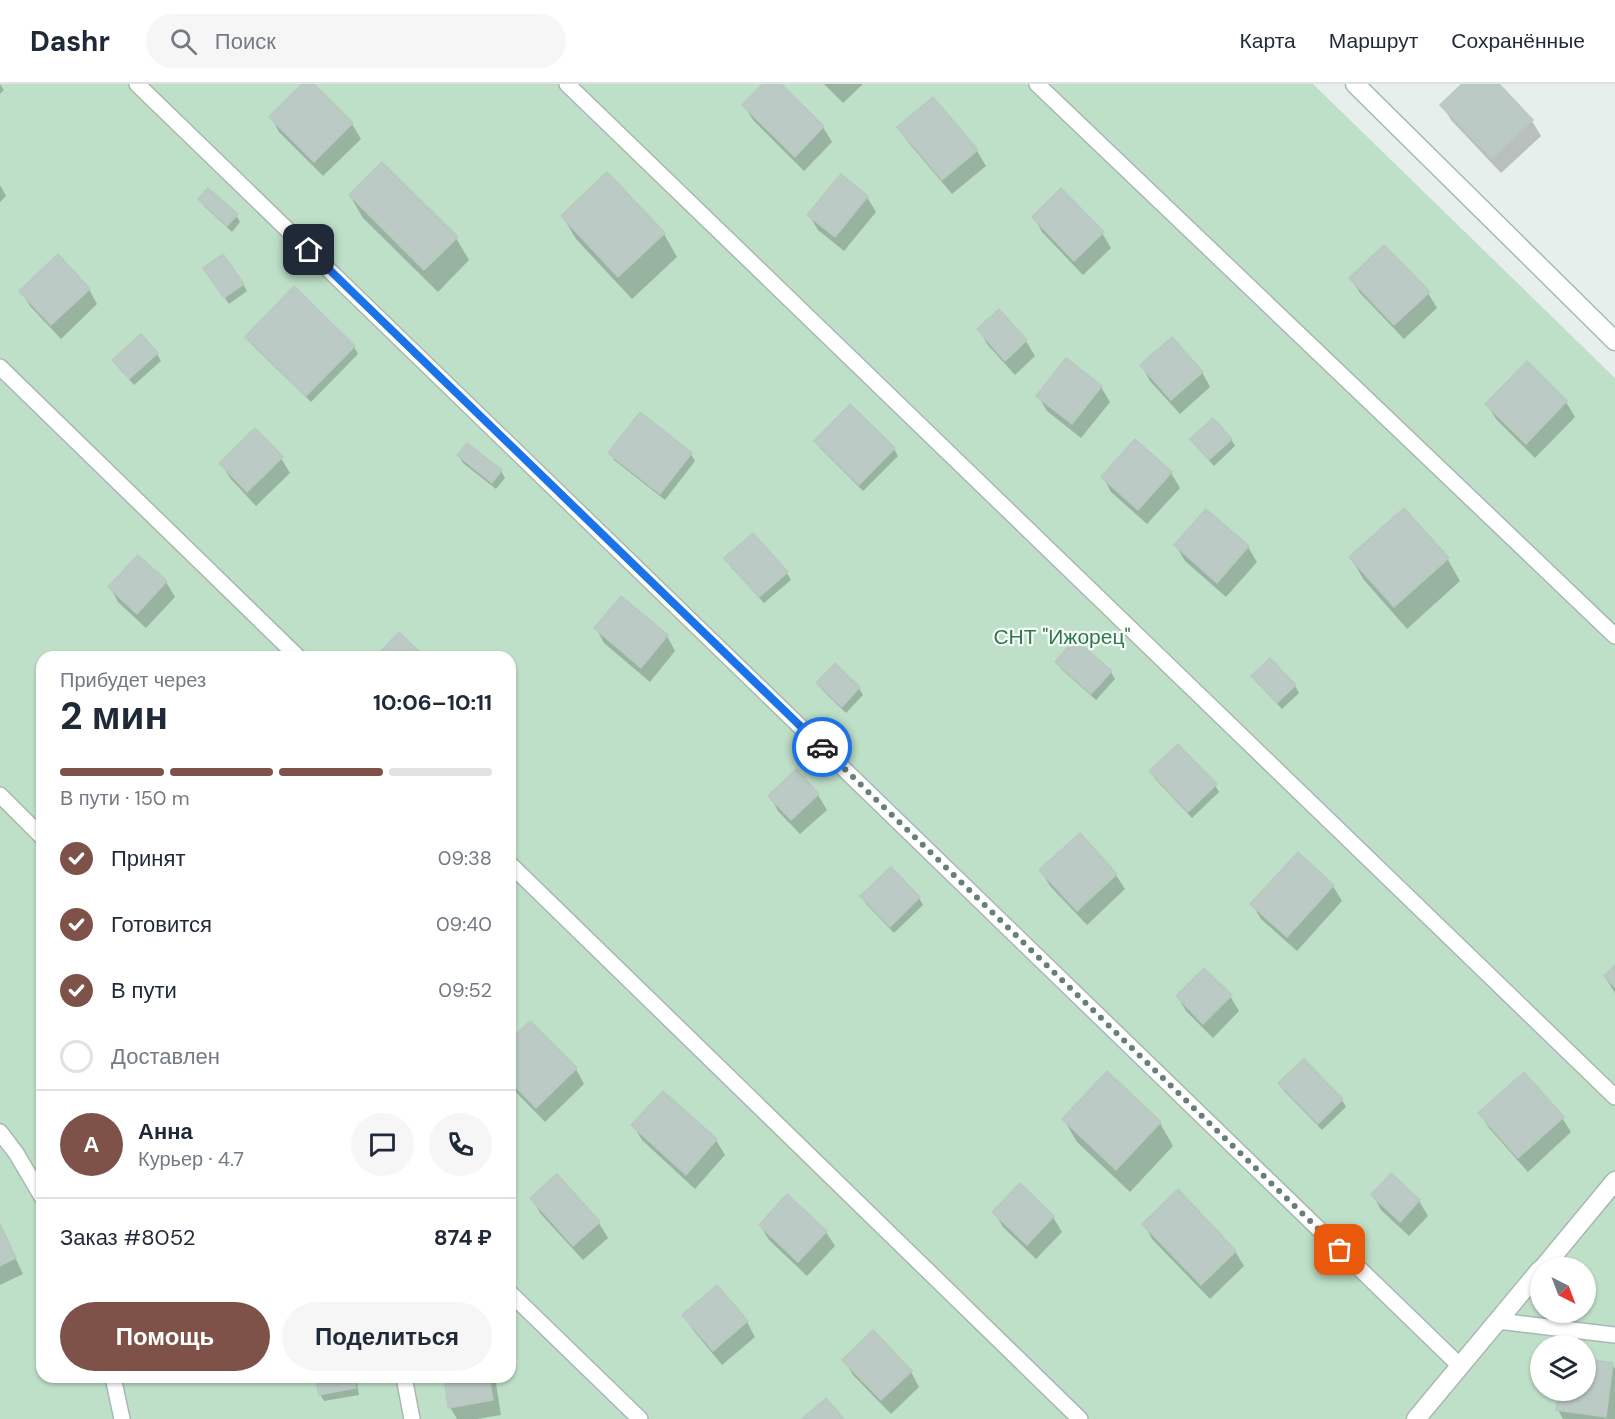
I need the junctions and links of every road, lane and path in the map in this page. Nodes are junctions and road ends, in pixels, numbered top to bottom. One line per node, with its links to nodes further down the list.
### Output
1 (137, 84): 21 (lane)
2 (567, 84): 12 (lane)
3 (1037, 84): 7 (lane)
4 (1355, 84): 5 (street)
5 (1615, 341)
6 (0, 367): 8 (lane)
7 (1615, 636)
8 (292, 651)
9 (0, 795): 10 (lane)
10 (36, 831)
11 (516, 870): 27 (lane)
12 (1615, 1097)
13 (0, 1132): 15 (lane)
14 (1615, 1181): 16 (street)
15 (36, 1187)
16 (1552, 1257)
17 (1530, 1283): 19 (street)
18 (516, 1299): 26 (lane)
19 (1498, 1321): 20 (lane); 21 (street)
20 (1615, 1335)
21 (1460, 1366): 28 (street)
22 (113, 1383): 24 (lane)
23 (405, 1383): 25 (lane)
24 (122, 1419)
25 (412, 1419)
26 (640, 1419)
27 (1080, 1419)
28 (1416, 1419)

